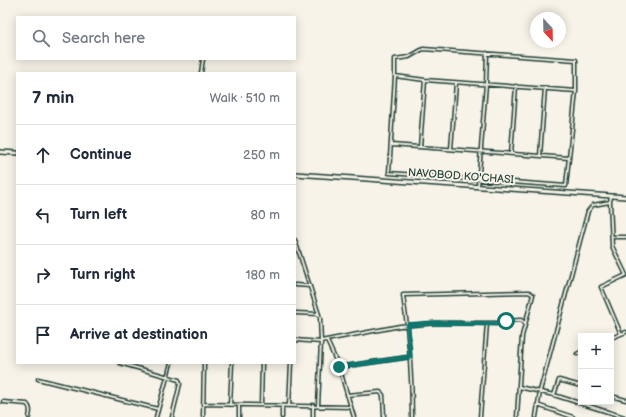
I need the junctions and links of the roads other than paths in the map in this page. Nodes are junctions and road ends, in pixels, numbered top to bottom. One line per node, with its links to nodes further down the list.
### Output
1 (487, 53): 4 (street); 7 (street); 10 (street)
2 (203, 60): 3 (street)
3 (201, 72)
4 (395, 76): 5 (street); 11 (street)
5 (425, 80): 6 (street); 12 (street)
6 (456, 82): 7 (street); 13 (street)
7 (486, 84): 8 (street); 14 (street)
8 (516, 86): 9 (street); 17 (street)
9 (545, 88): 10 (street); 18 (street)
10 (576, 91): 19 (street)
11 (391, 145): 12 (street); 21 (street)
12 (420, 147): 13 (street)
13 (451, 149): 14 (street)
14 (481, 151): 17 (street); 21 (street)
15 (0, 152): 16 (street)
16 (16, 153)
17 (511, 154): 18 (street)
18 (540, 156): 19 (street)
19 (569, 158): 21 (street)
20 (296, 174): 22 (street, NAVOBOD KO'CHASI)
21 (479, 181): 22 (street)
22 (478, 186): 23 (street, NAVOBOD KO'CHASI)
23 (612, 196): 24 (street, NAVOBOD KO'CHASI); 25 (street)
24 (626, 197)
25 (610, 202): 26 (street); 57 (street)
26 (612, 237): 27 (street); 31 (street)
27 (626, 237)
28 (296, 243): 30 (street)
29 (296, 256): 30 (street)
30 (300, 256): 33 (street)
31 (626, 275): 40 (street)
32 (296, 285): 33 (street)
33 (310, 286): 35 (street)
34 (296, 313): 35 (street)
35 (319, 314): 44 (street)
36 (525, 322): 37 (street); 38 (street); 56 (street)
37 (487, 323): 38 (street); 84 (street)
38 (408, 325): 43 (street); 45 (street)
39 (626, 332): 40 (street)
40 (621, 334): 41 (street)
41 (614, 337)
42 (296, 340): 44 (street)
43 (327, 341): 44 (street); 52 (street)
44 (321, 342): 71 (street)
45 (410, 357): 52 (street); 83 (street)
46 (124, 364): 53 (street)
47 (171, 364): 53 (street)
48 (204, 364): 63 (street)
49 (232, 364): 64 (street)
50 (262, 364): 66 (street)
51 (291, 364): 70 (street)
52 (339, 367): 58 (street)
53 (168, 376): 73 (street); 76 (street)
54 (38, 379): 73 (street)
55 (578, 385): 59 (street)
56 (519, 386): 57 (street); 85 (street)
57 (540, 391): 59 (street); 68 (street)
58 (347, 394): 72 (street); 82 (street)
59 (554, 395): 88 (street)
60 (614, 397): 61 (street)
61 (626, 400)
62 (3, 402): 74 (street)
63 (203, 404): 64 (street); 77 (street)
64 (230, 405): 65 (street)
65 (239, 405): 66 (street); 78 (street)
66 (261, 405): 69 (street)
67 (313, 405): 70 (street); 71 (street); 80 (street)
68 (537, 405): 86 (street); 87 (street)
69 (282, 406): 70 (street); 79 (street)
70 (289, 406)
71 (318, 406): 72 (street)
72 (351, 406): 81 (street)
73 (158, 409): 75 (street)
74 (29, 417)
75 (156, 417)
76 (172, 417)
77 (203, 417)
78 (239, 417)
79 (282, 417)
80 (313, 417)
81 (354, 417)
82 (384, 417)
83 (412, 417)
84 (480, 417)
85 (517, 417)
86 (536, 417)
87 (573, 417)
88 (624, 417)

